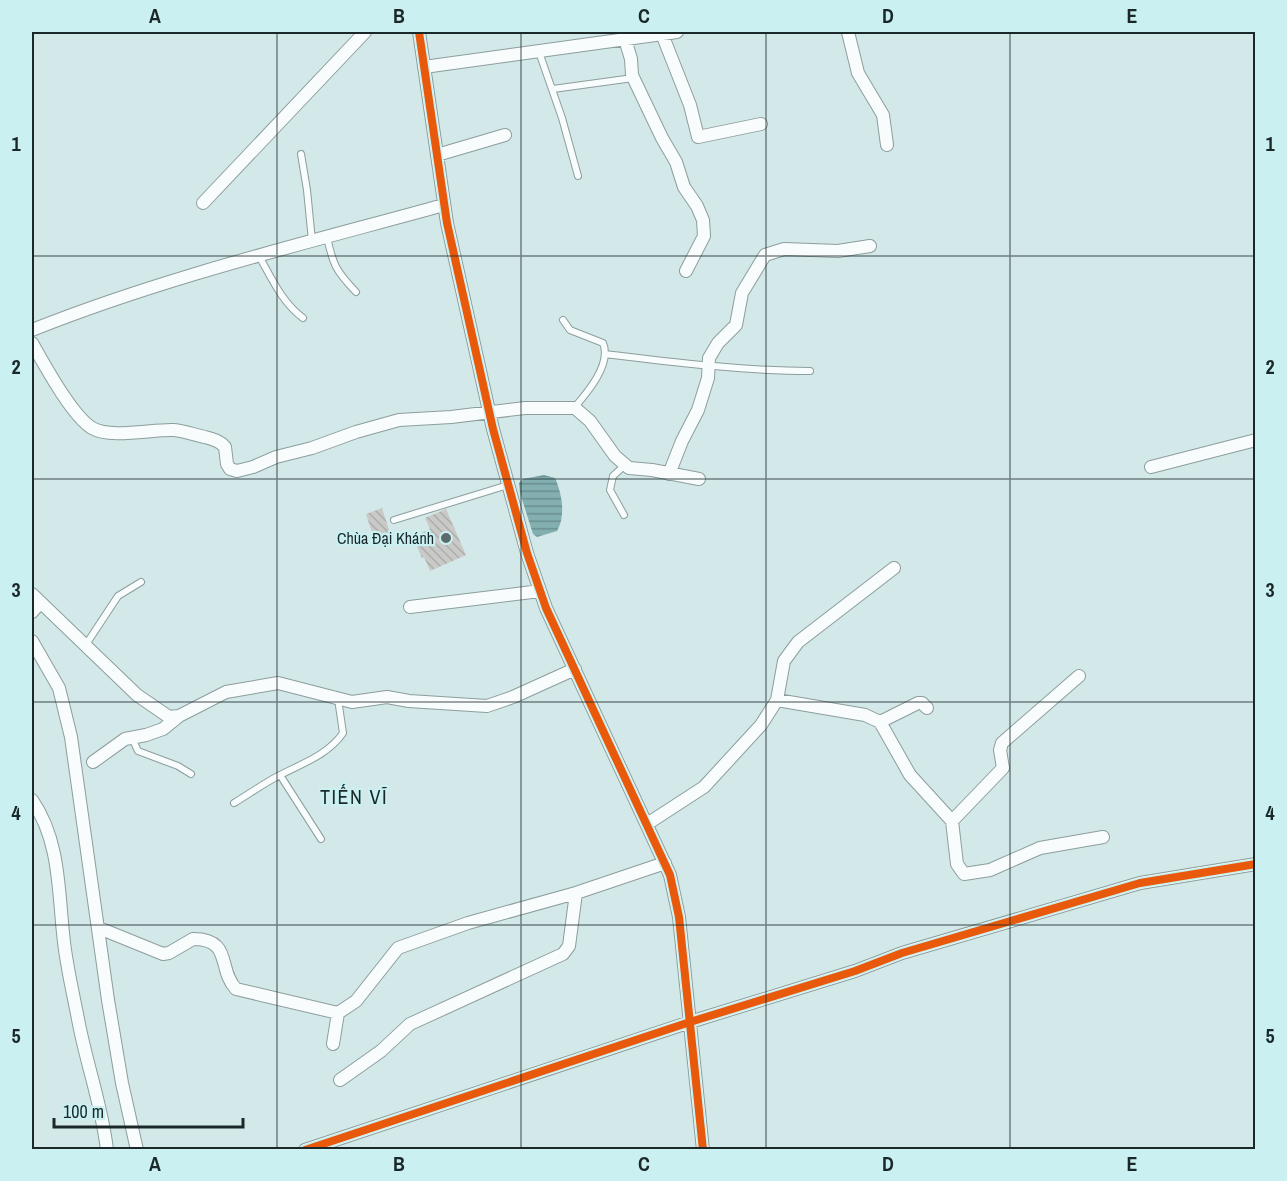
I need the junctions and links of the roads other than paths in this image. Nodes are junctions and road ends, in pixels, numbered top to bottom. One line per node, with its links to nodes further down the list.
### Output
1 (365, 32): 17 (street)
2 (419, 32): 8 (street)
3 (677, 32): 5 (street)
4 (848, 32): 13 (street)
5 (662, 34): 6 (street); 11 (street)
6 (625, 39): 7 (street); 9 (street)
7 (539, 51): 8 (street); 10 (lane)
8 (424, 67): 15 (street)
9 (633, 78): 10 (lane); 23 (street)
10 (553, 89): 16 (lane)
11 (761, 124)
12 (505, 135): 15 (street)
13 (887, 145)
14 (301, 154): 20 (lane)
15 (437, 155): 18 (street)
16 (578, 176)
17 (203, 203)
18 (444, 205): 19 (street); 33 (street)
19 (327, 237): 20 (street); 24 (lane)
20 (312, 241): 22 (street)
21 (870, 246): 30 (street)
22 (259, 256): 25 (lane); 27 (street)
23 (686, 271)
24 (356, 292)
25 (303, 318)
26 (563, 320): 29 (lane)
27 (32, 330)
28 (32, 343): 33 (street)
29 (605, 354): 30 (lane); 32 (lane)
30 (709, 367): 31 (lane); 37 (street)
31 (810, 371)
32 (574, 408): 33 (street); 35 (street)
33 (489, 411): 39 (street)
34 (1256, 440): 36 (street)
35 (625, 465): 37 (street); 40 (lane)
36 (1151, 467)
37 (669, 474): 38 (street)
38 (699, 479)
39 (508, 485): 41 (lane); 44 (street)
40 (624, 514)
41 (394, 520)
42 (894, 568): 52 (street)
43 (141, 582): 48 (lane)
44 (540, 591): 46 (street); 49 (street)
45 (34, 603): 48 (street)
46 (410, 607)
47 (32, 641): 69 (street)
48 (85, 646): 54 (street)
49 (575, 669): 51 (street); 63 (street)
50 (1079, 676): 62 (street)
51 (338, 699): 54 (street); 59 (lane)
52 (777, 700): 55 (street); 63 (street)
53 (927, 708): 55 (street)
54 (178, 716): 56 (street)
55 (880, 722): 62 (street)
56 (132, 738): 57 (street); 58 (lane)
57 (93, 762)
58 (191, 774)
59 (280, 775): 61 (lane); 65 (lane)
60 (32, 802): 74 (street)
61 (234, 803)
62 (952, 821): 64 (street)
63 (647, 824): 66 (street)
64 (1103, 837)
65 (321, 839)
66 (664, 862): 68 (street); 71 (street)
67 (1256, 864): 71 (street)
68 (576, 893): 70 (street); 73 (street)
69 (99, 928): 70 (street); 75 (street)
70 (338, 1013): 72 (street)
71 (690, 1022): 76 (street); 77 (street)
72 (333, 1044)
73 (340, 1080)
74 (107, 1149)
75 (137, 1149)
76 (305, 1149)
77 (703, 1149)

